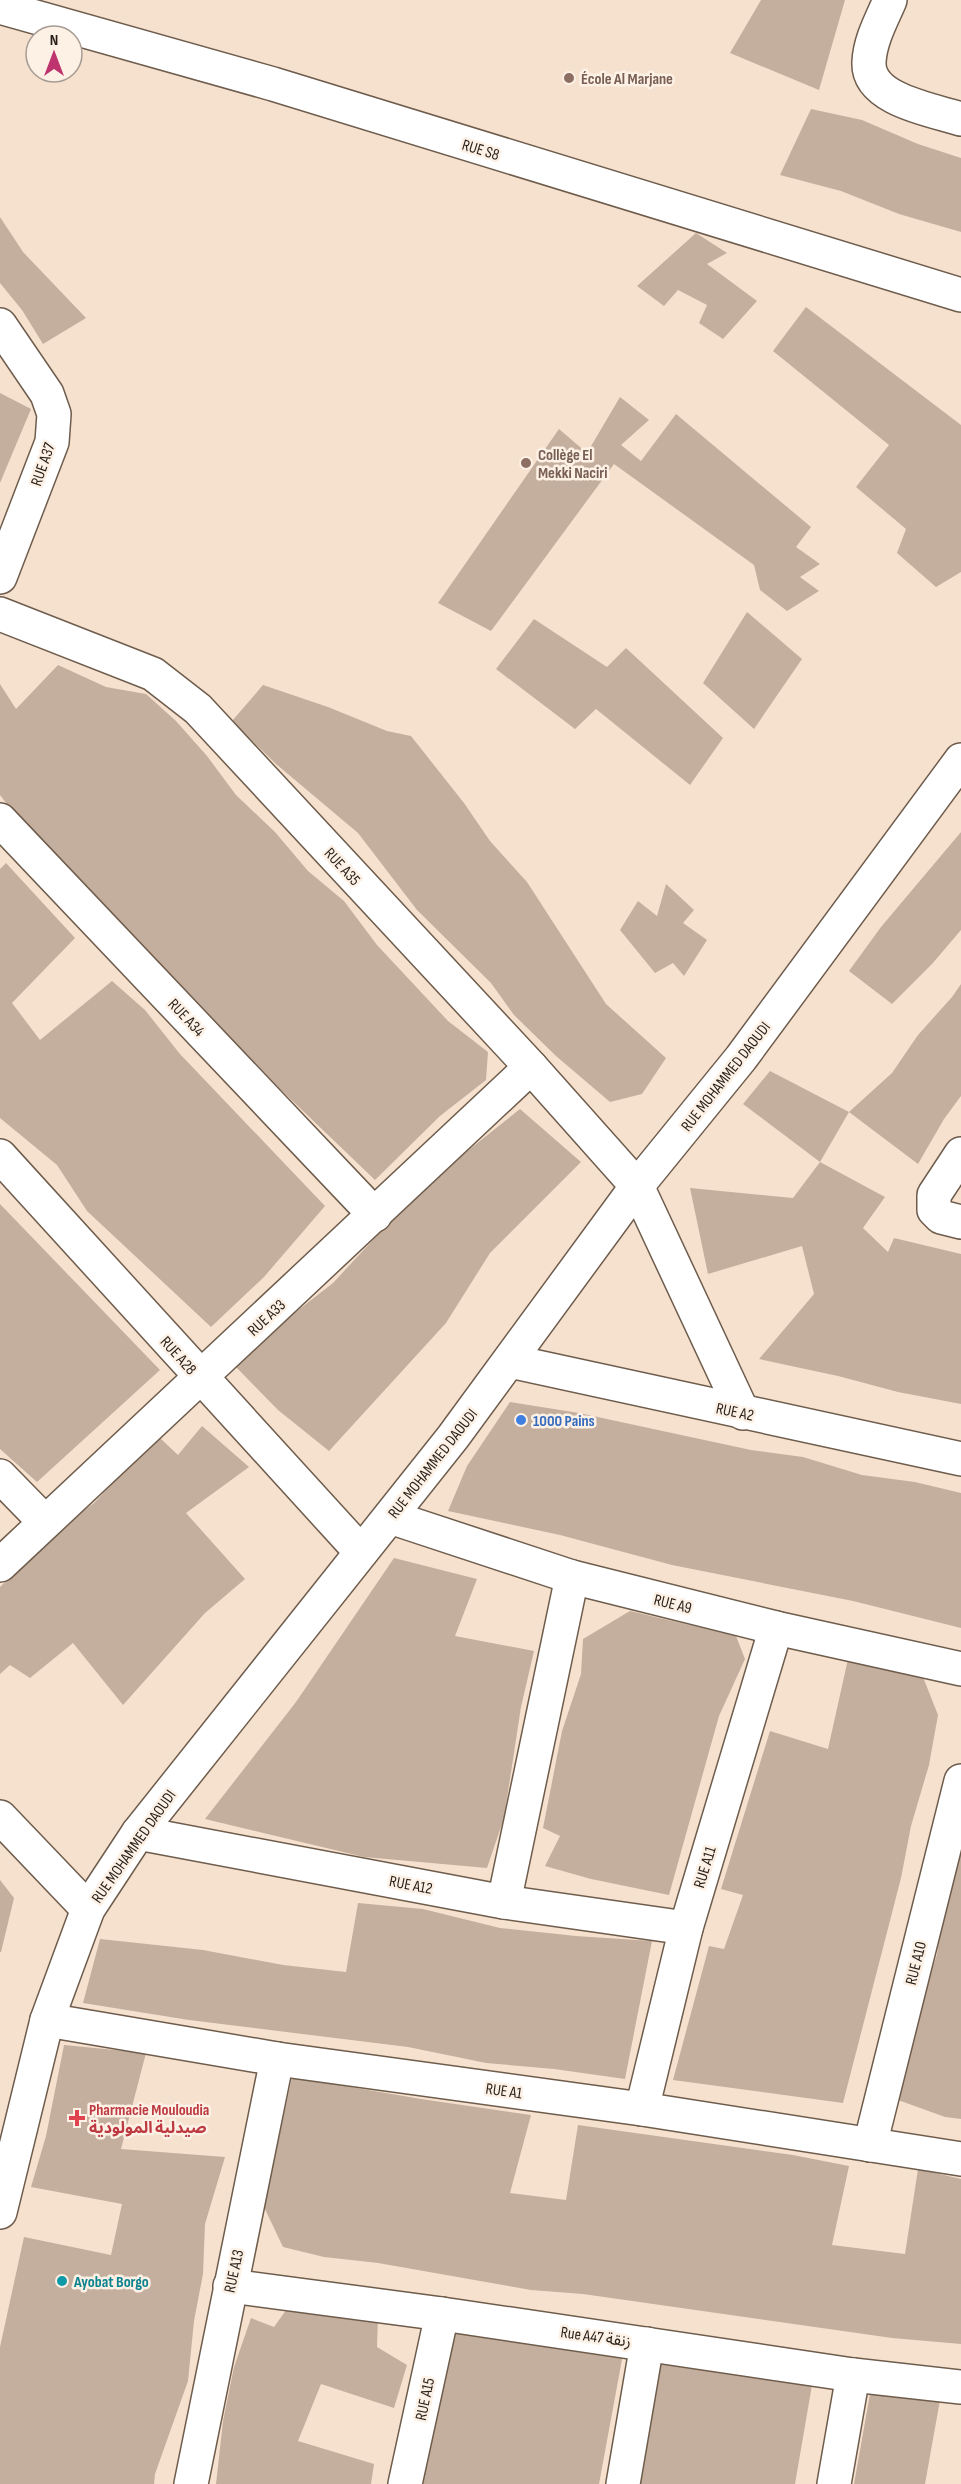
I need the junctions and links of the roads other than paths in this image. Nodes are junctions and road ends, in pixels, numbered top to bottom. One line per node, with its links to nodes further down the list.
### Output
1 (890, 0): 3 (street)
2 (0, 7): 4 (street, RUE S8)
3 (961, 118)
4 (961, 295)
5 (0, 325): 6 (street, RUE A37)
6 (0, 577)
7 (0, 615): 10 (street, RUE A35)
8 (961, 760): 13 (street, RUE MOHAMMED DAOUDI)
9 (0, 820): 14 (street, RUE A34)
10 (531, 1067): 13 (street, RUE A35); 14 (street, RUE A33)
11 (961, 1154): 15 (street)
12 (0, 1156): 17 (street, RUE A28)
13 (637, 1186): 16 (street, RUE MOHAMMED DAOUDI); 18 (street, RUE A35)
14 (375, 1215): 17 (street, RUE A33)
15 (961, 1222)
16 (510, 1361): 18 (street, RUE A2); 21 (street, RUE MOHAMMED DAOUDI)
17 (200, 1378): 22 (street, RUE A33); 23 (street, RUE A28)
18 (742, 1413): 19 (street, RUE A2)
19 (961, 1459)
20 (0, 1476): 22 (street)
21 (390, 1517): 23 (street, RUE MOHAMMED DAOUDI); 25 (street, RUE A9)
22 (45, 1522): 24 (street, RUE A33)
23 (361, 1552): 30 (street, RUE MOHAMMED DAOUDI)
24 (0, 1565)
25 (572, 1577): 26 (street, RUE A9); 31 (street)
26 (776, 1628): 27 (street, RUE A9); 33 (street, RUE A11)
27 (961, 1669)
28 (961, 1781): 38 (street, RUE A10)
29 (0, 1817): 32 (street)
30 (138, 1833): 31 (street, RUE A12); 32 (street, RUE MOHAMMED DAOUDI)
31 (504, 1902): 33 (street, RUE A12)
32 (88, 1909): 34 (street, RUE MOHAMMED DAOUDI)
33 (686, 1928): 36 (street, RUE A11)
34 (47, 2020): 35 (street, RUE A1); 37 (street, RUE MOHAMMED DAOUDI)
35 (278, 2059): 36 (street, RUE A1); 41 (street, RUE A13)
36 (642, 2109): 38 (street, RUE A1)
37 (10, 2116): 40 (street, RUE MOHAMMED DAOUDI)
38 (870, 2145): 39 (street, RUE A1)
39 (961, 2159)
40 (0, 2212)
41 (230, 2286): 42 (street, Rue A47 زنقة); 46 (street, RUE A13)
42 (442, 2314): 43 (street, Rue A47 زنقة); 47 (street, RUE A15)
43 (647, 2344): 44 (street, Rue A47 زنقة); 48 (street)
44 (853, 2375): 45 (street, Rue A47 زنقة); 49 (street)
45 (961, 2387)
46 (191, 2484)
47 (405, 2484)
48 (623, 2484)
49 (834, 2484)

